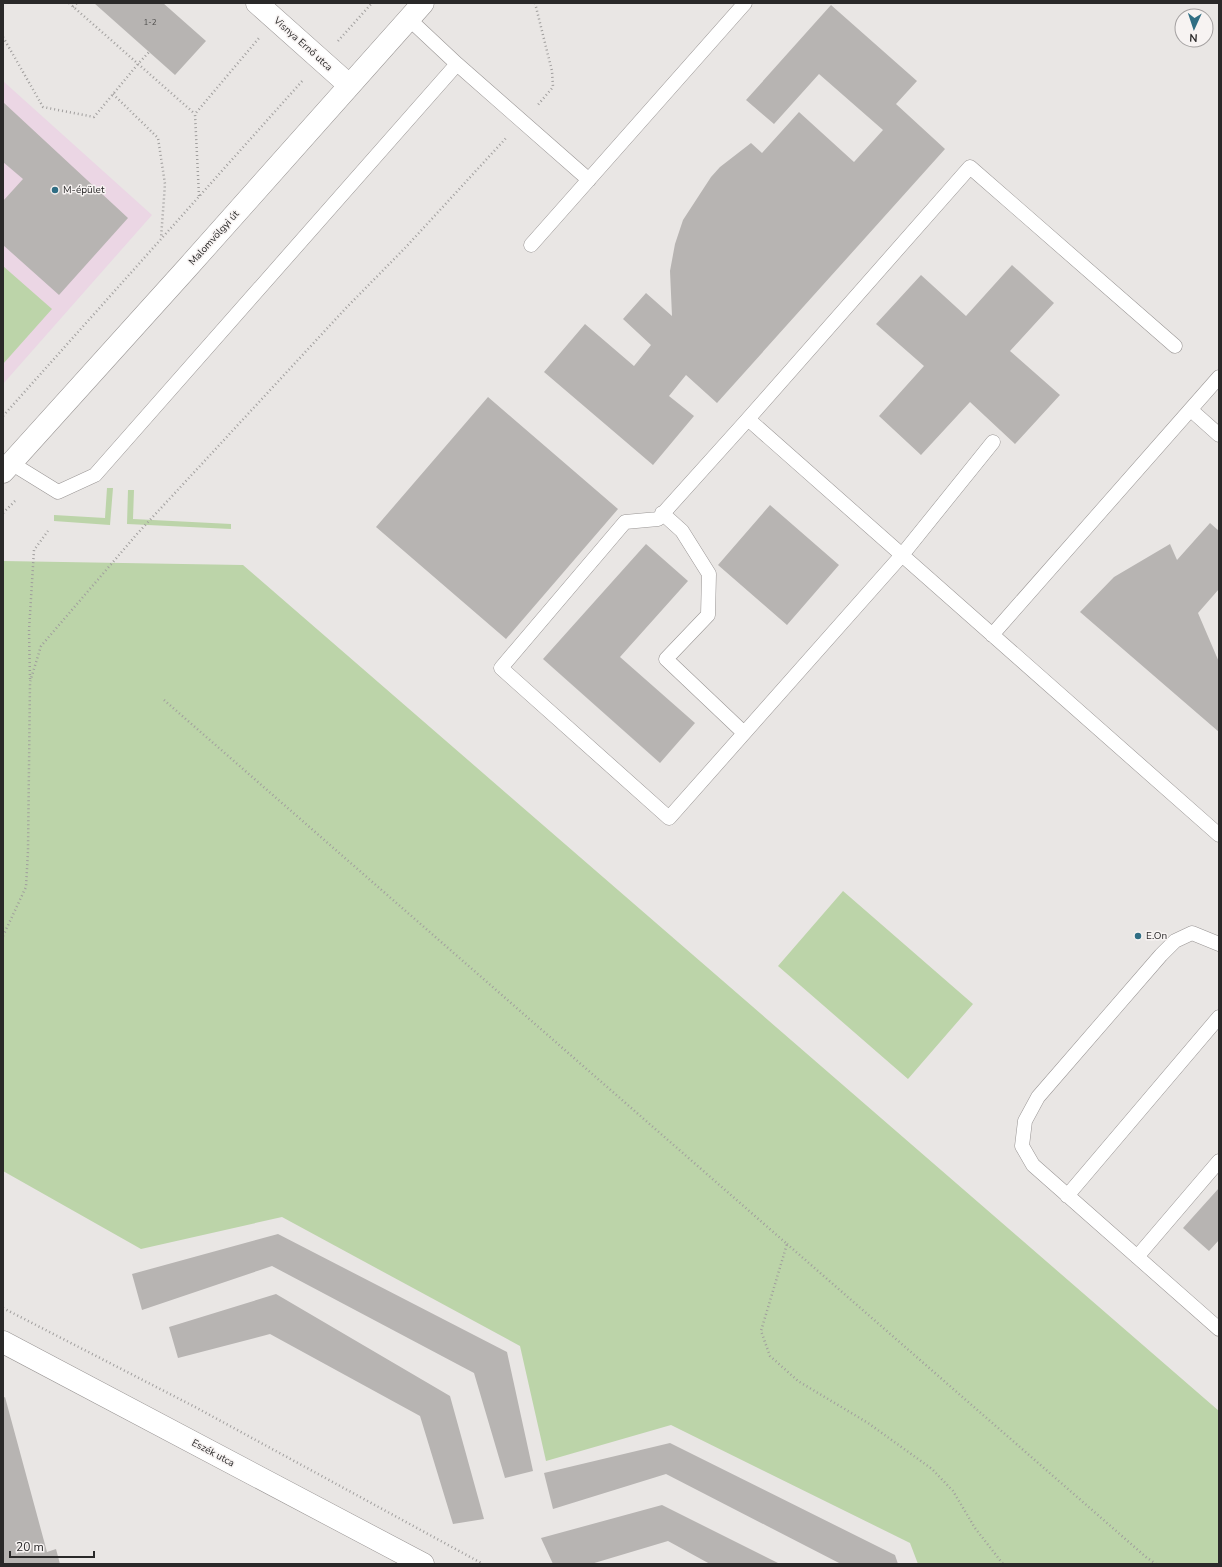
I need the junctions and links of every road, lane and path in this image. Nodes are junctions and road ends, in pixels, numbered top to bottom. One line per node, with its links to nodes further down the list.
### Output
1 (69, 3): 8 (path)
2 (77, 3): 8 (path)
3 (257, 3): 9 (main road, Visnya Ernő utca)
4 (372, 3): 13 (path)
5 (423, 3): 10 (main road, Malomvölgyi út)
6 (535, 3): 19 (path)
7 (745, 3): 20 (lane)
8 (73, 7): 14 (path)
9 (276, 19): 13 (main road, Visnya Ernő utca); 18 (path)
10 (409, 19): 15 (lane); 16 (main road, Malomvölgyi út)
11 (3, 37): 17 (path)
12 (149, 52): 14 (path)
13 (321, 60): 16 (main road, Visnya Ernő utca); 21 (path)
14 (138, 64): 17 (path); 18 (path)
15 (457, 64): 19 (lane); 31 (lane)
16 (349, 86): 31 (main road, Malomvölgyi út)
17 (113, 94): 22 (path)
18 (195, 114): 21 (path)
19 (522, 121): 20 (lane); 38 (path)
20 (589, 180): 23 (lane)
21 (199, 196): 22 (path)
22 (161, 239): 27 (path)
23 (531, 245)
24 (1175, 346): 28 (lane)
25 (1219, 377): 26 (lane)
26 (1191, 410): 29 (lane); 37 (lane)
27 (3, 416)
28 (748, 419): 34 (lane); 36 (lane)
29 (1219, 435)
30 (993, 442): 36 (lane)
31 (7, 468)
32 (15, 501): 33 (path)
33 (3, 513)
34 (662, 513): 40 (lane); 40 (lane)
35 (48, 531): 38 (path)
36 (902, 555): 37 (lane); 40 (lane)
37 (992, 635): 41 (lane)
38 (30, 682): 42 (path)
39 (164, 700): 47 (path)
40 (744, 733)
41 (1219, 835)
42 (3, 936)
43 (1219, 944): 46 (lane)
44 (1219, 1017): 46 (lane)
45 (1219, 1161): 48 (lane)
46 (1067, 1196): 48 (lane)
47 (787, 1244): 54 (path); 55 (path)
48 (1137, 1257): 50 (lane)
49 (3, 1308): 53 (path)
50 (1219, 1329)
51 (3, 1342): 52 (main road, Eszék utca)
52 (423, 1564)
53 (483, 1564)
54 (1002, 1564)
55 (1156, 1564)

